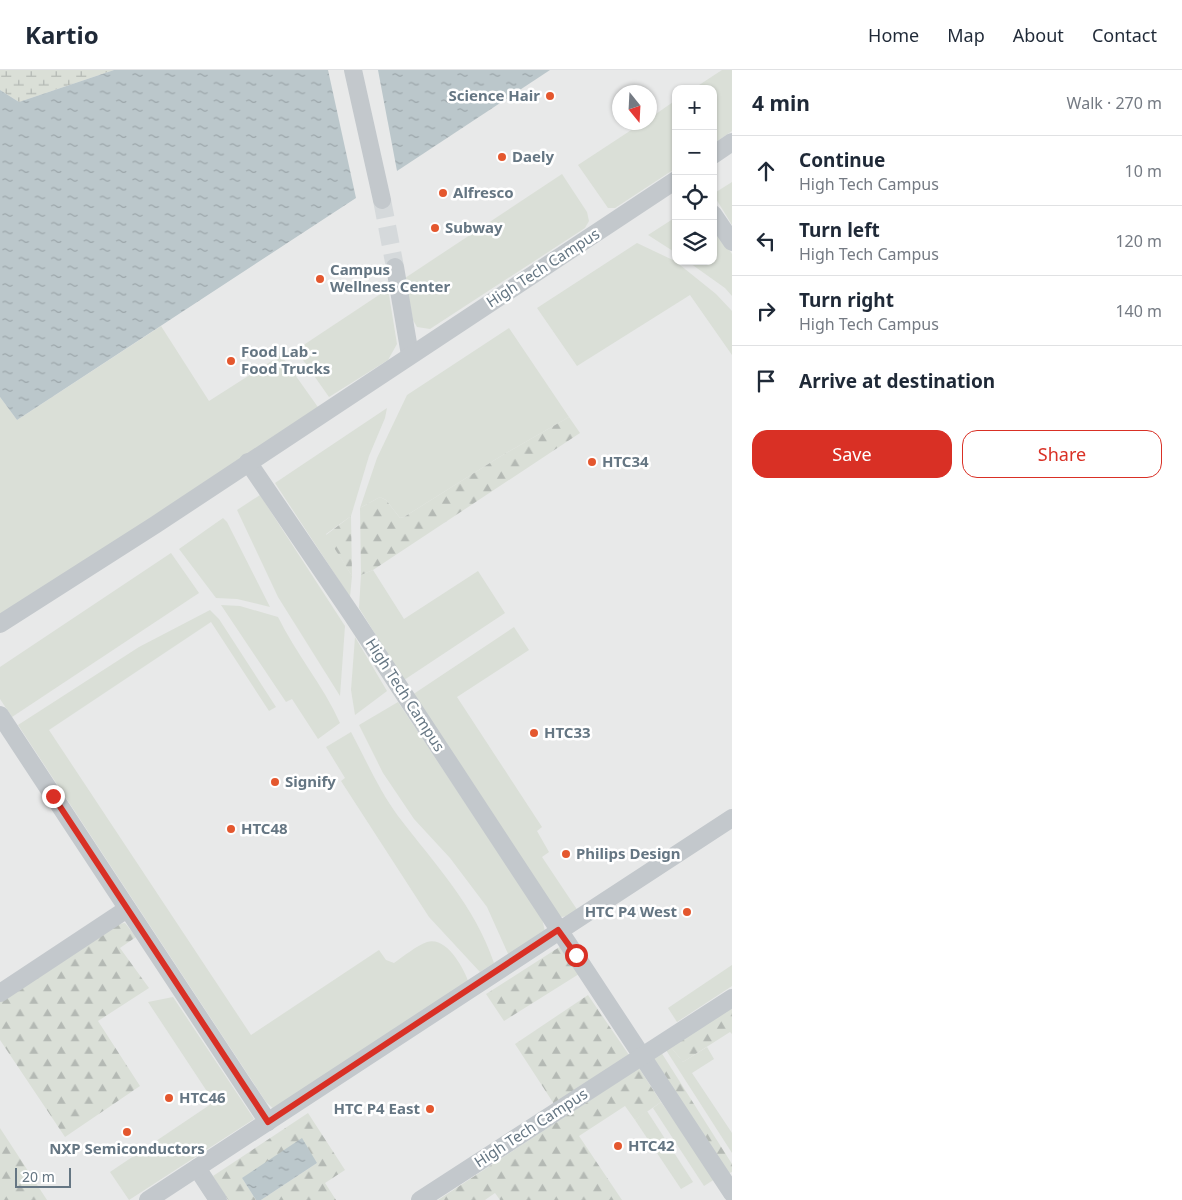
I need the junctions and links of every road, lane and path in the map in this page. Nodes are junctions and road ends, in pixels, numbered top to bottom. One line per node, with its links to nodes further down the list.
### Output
1 (353, 70): 5 (street)
2 (732, 142): 3 (street)
3 (717, 152)
4 (672, 183): 9 (street, High Tech Campus)
5 (382, 200)
6 (717, 220): 7 (street)
7 (732, 242)
8 (395, 267): 9 (street)
9 (410, 355): 10 (street, High Tech Campus)
10 (248, 462): 11 (street, High Tech Campus); 15 (street, High Tech Campus)
11 (0, 624)
12 (0, 715): 14 (street)
13 (732, 818): 15 (street)
14 (128, 909): 16 (street); 19 (street)
15 (558, 930): 18 (street, High Tech Campus); 19 (street)
16 (0, 993)
17 (732, 998): 18 (street, High Tech Campus)
18 (643, 1056): 21 (street, High Tech Campus); 24 (street, High Tech Campus)
19 (268, 1122): 20 (street)
20 (197, 1168): 22 (street); 23 (street)
21 (732, 1193)
22 (148, 1200)
23 (218, 1200)
24 (420, 1200)

